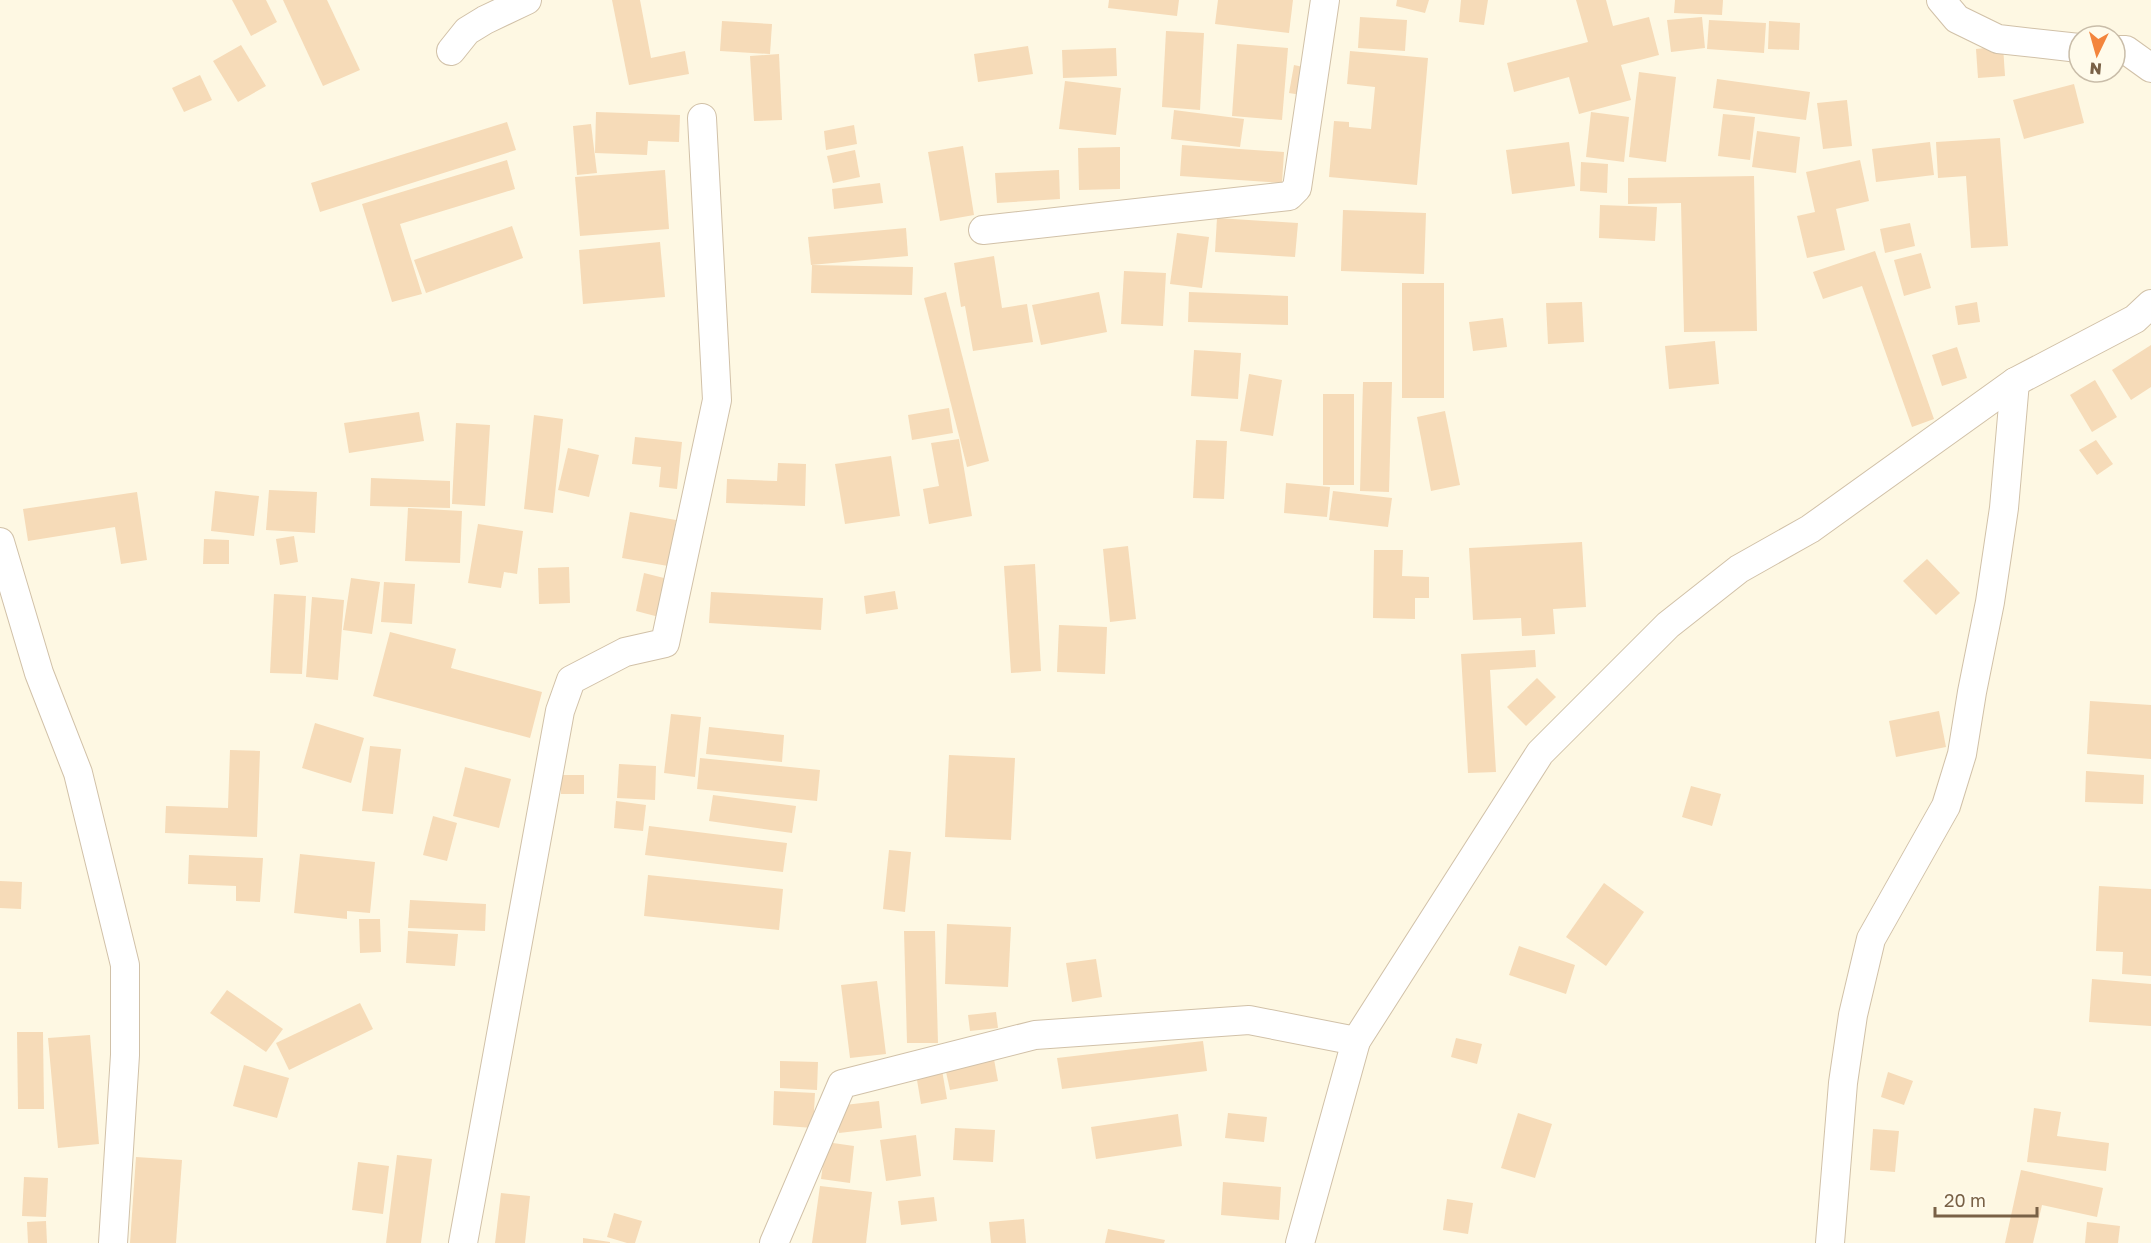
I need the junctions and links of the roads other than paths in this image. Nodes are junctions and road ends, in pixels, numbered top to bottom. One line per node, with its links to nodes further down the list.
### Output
1 (527, 0): 5 (street)
2 (1325, 0): 9 (street)
3 (1941, 0): 4 (street)
4 (2067, 47)
5 (451, 51)
6 (2127, 51): 7 (street)
7 (2151, 68)
8 (702, 118): 15 (street)
9 (983, 230)
10 (2151, 303): 11 (street)
11 (2015, 382): 13 (street); 18 (street)
12 (0, 542): 14 (street)
13 (1356, 1041): 16 (street); 17 (street)
14 (113, 1243)
15 (463, 1243)
16 (774, 1243)
17 (1300, 1243)
18 (1830, 1243)

